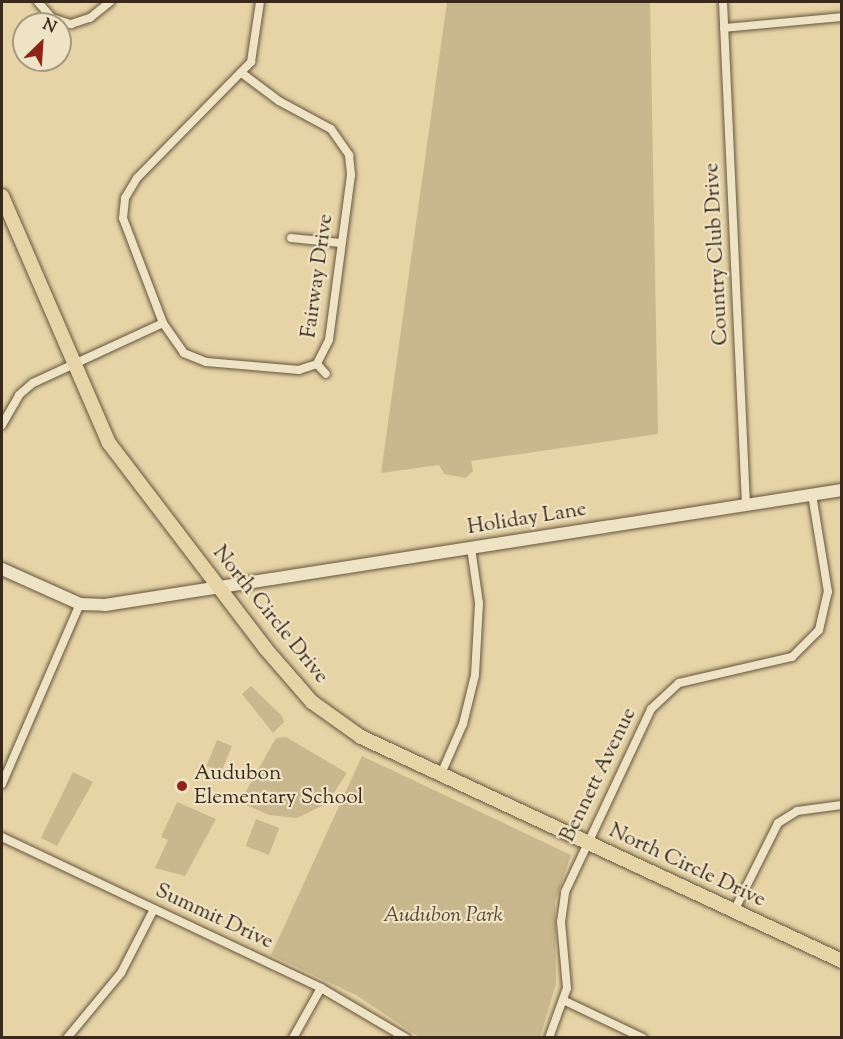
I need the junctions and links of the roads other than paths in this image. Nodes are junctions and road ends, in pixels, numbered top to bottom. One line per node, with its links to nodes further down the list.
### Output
1 (110, 2): 5 (street)
2 (260, 2): 7 (street, Fairway Drive)
3 (723, 2): 6 (street, Country Club Drive)
4 (842, 17): 6 (street)
5 (72, 23)
6 (724, 28): 19 (street, Country Club Drive)
7 (243, 74): 11 (street, Fairway Drive); 12 (street, Fairway Drive)
8 (2, 196): 9 (main road, North Circle Drive)
9 (5, 217): 14 (main road, North Circle Drive)
10 (291, 238): 11 (street)
11 (341, 243): 13 (street, Fairway Drive)
12 (163, 323): 13 (street, Fairway Drive); 14 (street)
13 (317, 364): 15 (street)
14 (73, 365): 16 (street); 22 (main road, North Circle Drive)
15 (326, 374)
16 (2, 425)
17 (842, 490): 18 (street, Holiday Lane)
18 (812, 494): 19 (street, Holiday Lane); 28 (street, Bennett Avenue)
19 (746, 504): 20 (street, Holiday Lane)
20 (471, 548): 22 (street, Holiday Lane); 24 (street)
21 (2, 569): 23 (street)
22 (219, 588): 23 (street, Holiday Lane); 24 (main road, North Circle Drive)
23 (81, 604): 25 (street)
24 (441, 774): 28 (main road, North Circle Drive)
25 (2, 784)
26 (842, 805): 30 (street)
27 (2, 837): 29 (street, Summit Drive)
28 (586, 841): 30 (main road, North Circle Drive); 33 (street, Bennett Avenue)
29 (154, 909): 32 (street, Summit Drive); 34 (street)
30 (734, 911): 31 (main road, North Circle Drive)
31 (842, 961)
32 (321, 988): 35 (street); 36 (street, Summit Drive)
33 (565, 1000): 37 (street, Bennett Avenue); 38 (street)
34 (67, 1038)
35 (293, 1038)
36 (406, 1038)
37 (549, 1038)
38 (643, 1038)

